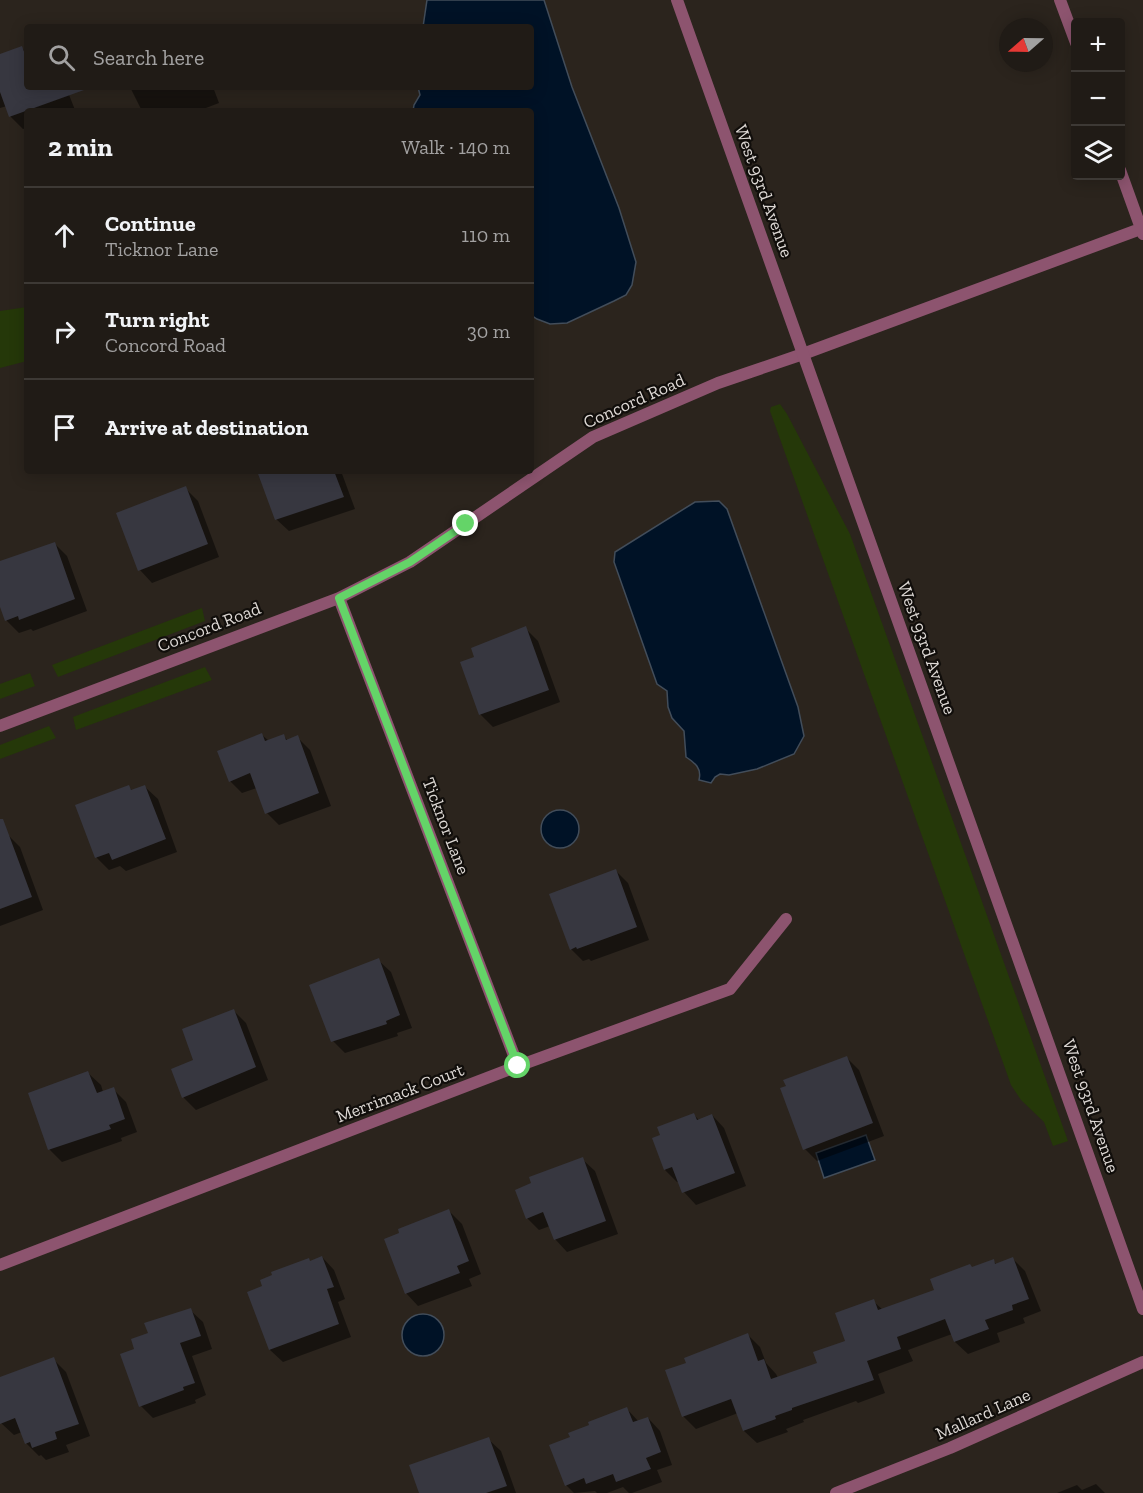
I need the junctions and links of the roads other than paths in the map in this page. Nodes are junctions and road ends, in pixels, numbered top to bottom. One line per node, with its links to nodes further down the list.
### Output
1 (677, 0): 6 (street, West 93rd Avenue)
2 (1060, 0): 3 (street)
3 (1071, 30)
4 (1124, 180): 5 (street)
5 (1142, 230): 6 (street, Concord Road)
6 (803, 354): 7 (street, Concord Road); 12 (street, West 93rd Avenue)
7 (339, 598): 8 (street, Concord Road); 10 (street, Ticknor Lane)
8 (0, 726)
9 (786, 919): 10 (street, Merrimack Court)
10 (518, 1066): 11 (street, Merrimack Court)
11 (0, 1265)
12 (1143, 1309)
13 (1143, 1362): 14 (street, Mallard Lane)
14 (836, 1493)

